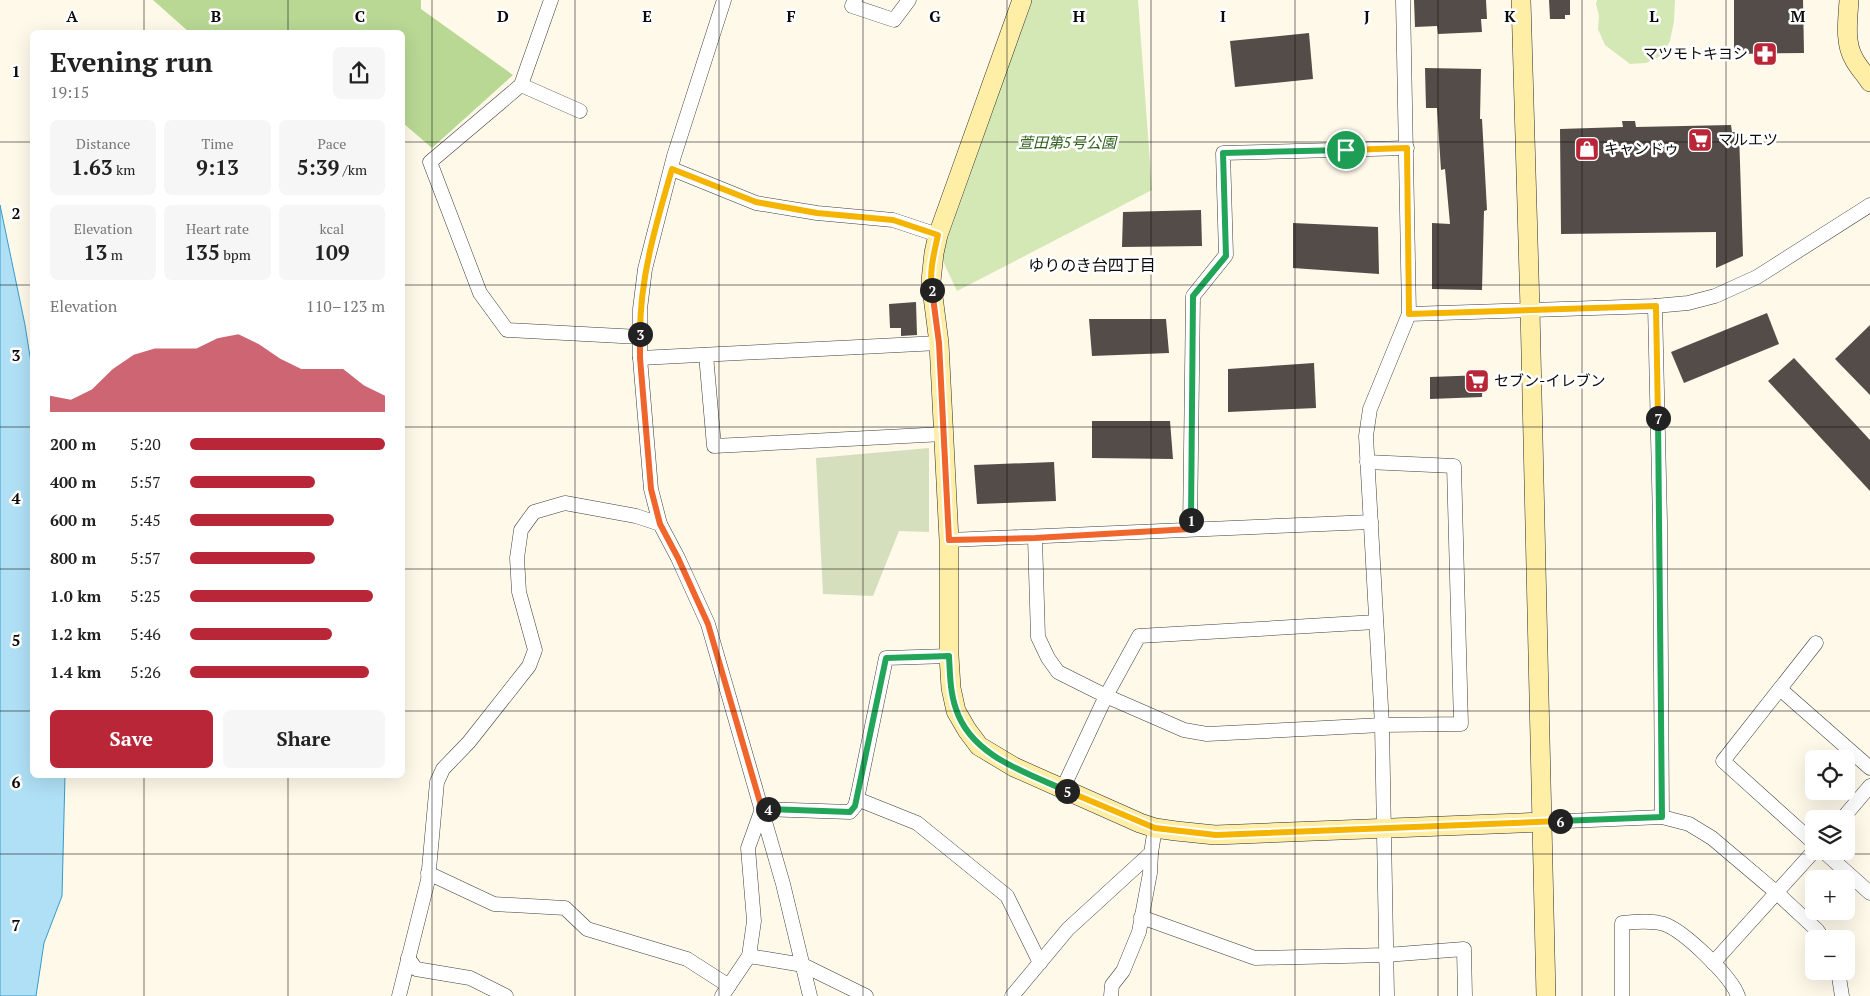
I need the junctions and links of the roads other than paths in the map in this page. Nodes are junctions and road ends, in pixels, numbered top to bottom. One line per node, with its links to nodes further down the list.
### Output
1 (551, 0): 10 (street)
2 (724, 0): 13 (street)
3 (855, 0): 4 (street)
4 (909, 0)
5 (1022, 0): 15 (street)
6 (1403, 0): 12 (street)
7 (1521, 0): 17 (street)
8 (1849, 0): 9 (street)
9 (1870, 82)
10 (521, 86): 11 (street); 19 (street)
11 (580, 111)
12 (1407, 148): 18 (street); 27 (street)
13 (672, 169): 15 (street); 19 (street)
14 (1870, 205): 16 (street)
15 (938, 235): 20 (street)
16 (1656, 306): 17 (street); 42 (street)
17 (1530, 309): 18 (street); 43 (street)
18 (1409, 314): 24 (street)
19 (640, 338): 22 (street)
20 (939, 343): 21 (street); 23 (street)
21 (706, 355): 22 (street); 23 (street)
22 (640, 358): 26 (street)
23 (944, 434): 29 (street)
24 (1367, 462): 25 (street); 35 (street)
25 (1371, 522): 27 (street); 30 (street)
26 (660, 524): 40 (street); 50 (street)
27 (1190, 529): 28 (street)
28 (1035, 538): 29 (street); 34 (street)
29 (949, 540): 32 (street)
30 (1376, 622): 34 (street); 35 (street)
31 (1816, 643): 33 (street)
32 (949, 656): 38 (street); 39 (street)
33 (1780, 689): 36 (street); 46 (street)
34 (1106, 696): 35 (street); 38 (street)
35 (1382, 725): 45 (street)
36 (1870, 768)
37 (1870, 786): 41 (street)
38 (1062, 788): 44 (street)
39 (857, 799): 40 (street); 58 (street)
40 (762, 809): 56 (street); 60 (street)
41 (1850, 810)
42 (1662, 817): 43 (street); 51 (street)
43 (1542, 822): 45 (street); 71 (street)
44 (1155, 828): 45 (street); 47 (street)
45 (1384, 829): 55 (street)
46 (1805, 835)
47 (1150, 854): 53 (street); 58 (street)
48 (1806, 860): 51 (street)
49 (1833, 860): 52 (street)
50 (428, 873): 57 (street); 62 (street)
51 (1777, 893): 54 (street); 59 (street)
52 (1870, 893)
53 (1142, 917): 55 (street); 68 (street)
54 (1817, 930)
55 (1386, 955): 69 (street); 70 (street)
56 (749, 956): 60 (street); 62 (street)
57 (408, 958): 63 (street); 64 (street)
58 (1040, 963): 67 (street)
59 (1713, 963): 72 (street); 73 (street)
60 (803, 966): 65 (street); 66 (street)
61 (1839, 980): 74 (street)
62 (726, 991)
63 (399, 996)
64 (506, 996)
65 (810, 996)
66 (866, 996)
67 (1012, 996)
68 (1111, 996)
69 (1388, 996)
70 (1465, 996)
71 (1546, 996)
72 (1622, 996)
73 (1738, 996)
74 (1842, 996)

